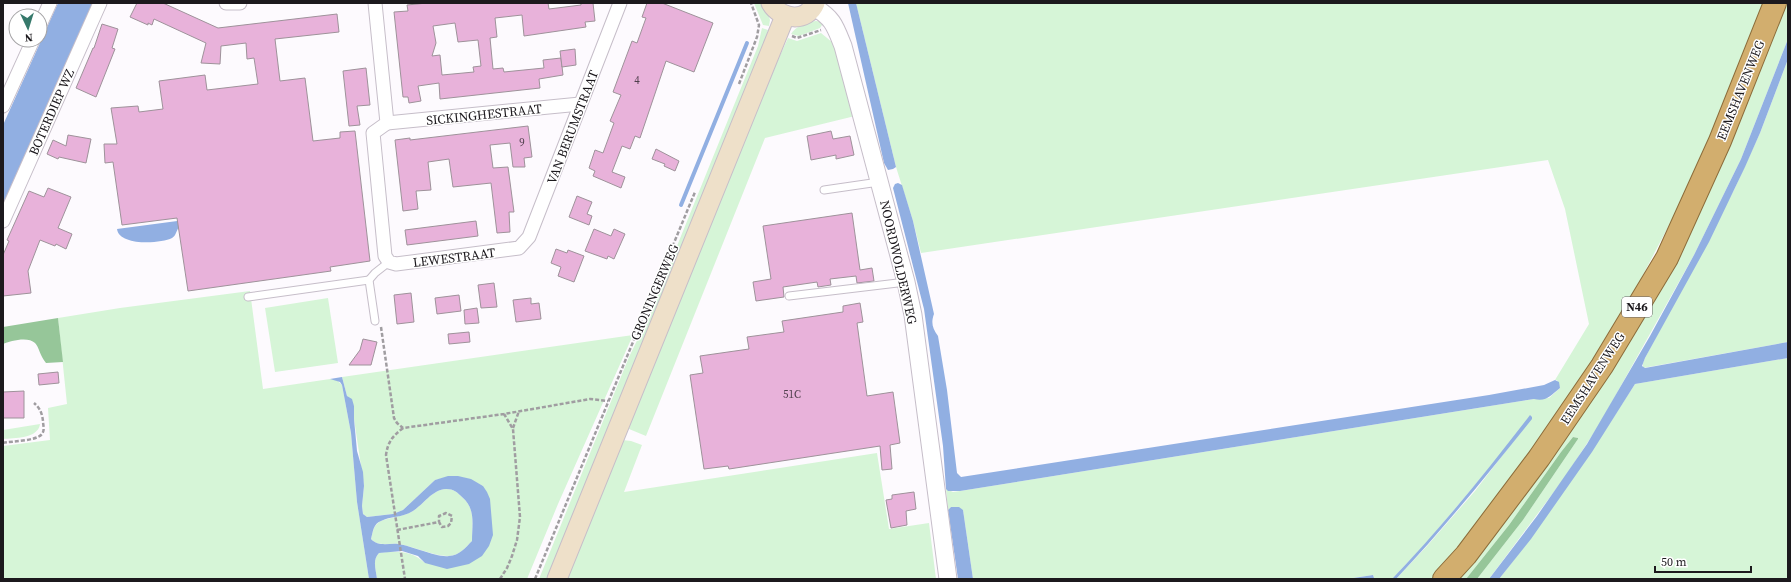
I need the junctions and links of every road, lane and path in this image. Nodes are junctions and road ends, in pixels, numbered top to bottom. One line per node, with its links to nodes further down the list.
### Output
1 (100, 3): 18 (street, BOTERDIEP WZ)
2 (226, 3): 3 (street)
3 (240, 3)
4 (375, 3): 14 (street)
5 (620, 3): 12 (street, VAN BERUMSTRAAT)
6 (751, 3): 11 (path)
7 (1775, 3): 40 (highway, EEMSHAVENWEG / N46)
8 (814, 5): 9 (main road); 15 (street, NOORDWOLDERWEG)
9 (778, 9): 38 (main road, GRONINGERWEG)
10 (29, 48): 13 (street)
11 (738, 86)
12 (580, 104): 14 (street, SICKINGHESTRAAT); 19 (street, VAN BERUMSTRAAT)
13 (3, 106)
14 (387, 123): 20 (street)
15 (880, 182): 17 (lane); 22 (street, NOORDWOLDERWEG)
16 (697, 187): 26 (path, GRONINGERWEG)
17 (824, 190)
18 (3, 221)
19 (519, 248): 20 (street, LEWESTRAAT)
20 (390, 262): 21 (lane)
21 (369, 280): 24 (lane); 25 (lane)
22 (906, 282): 23 (lane); 39 (street, NOORDWOLDERWEG)
23 (789, 296)
24 (248, 297)
25 (375, 321): 30 (path)
26 (608, 401): 28 (path); 37 (path, GRONINGERWEG)
27 (34, 403): 32 (path)
28 (519, 411): 29 (path); 31 (path)
29 (504, 414): 30 (path); 31 (path)
30 (403, 428): 34 (path)
31 (513, 429): 36 (path)
32 (3, 443)
33 (438, 522): 33 (path); 34 (path)
34 (397, 530): 35 (path)
35 (405, 579)
36 (500, 579)
37 (536, 579)
38 (557, 579)
39 (948, 579)
40 (1444, 579)

